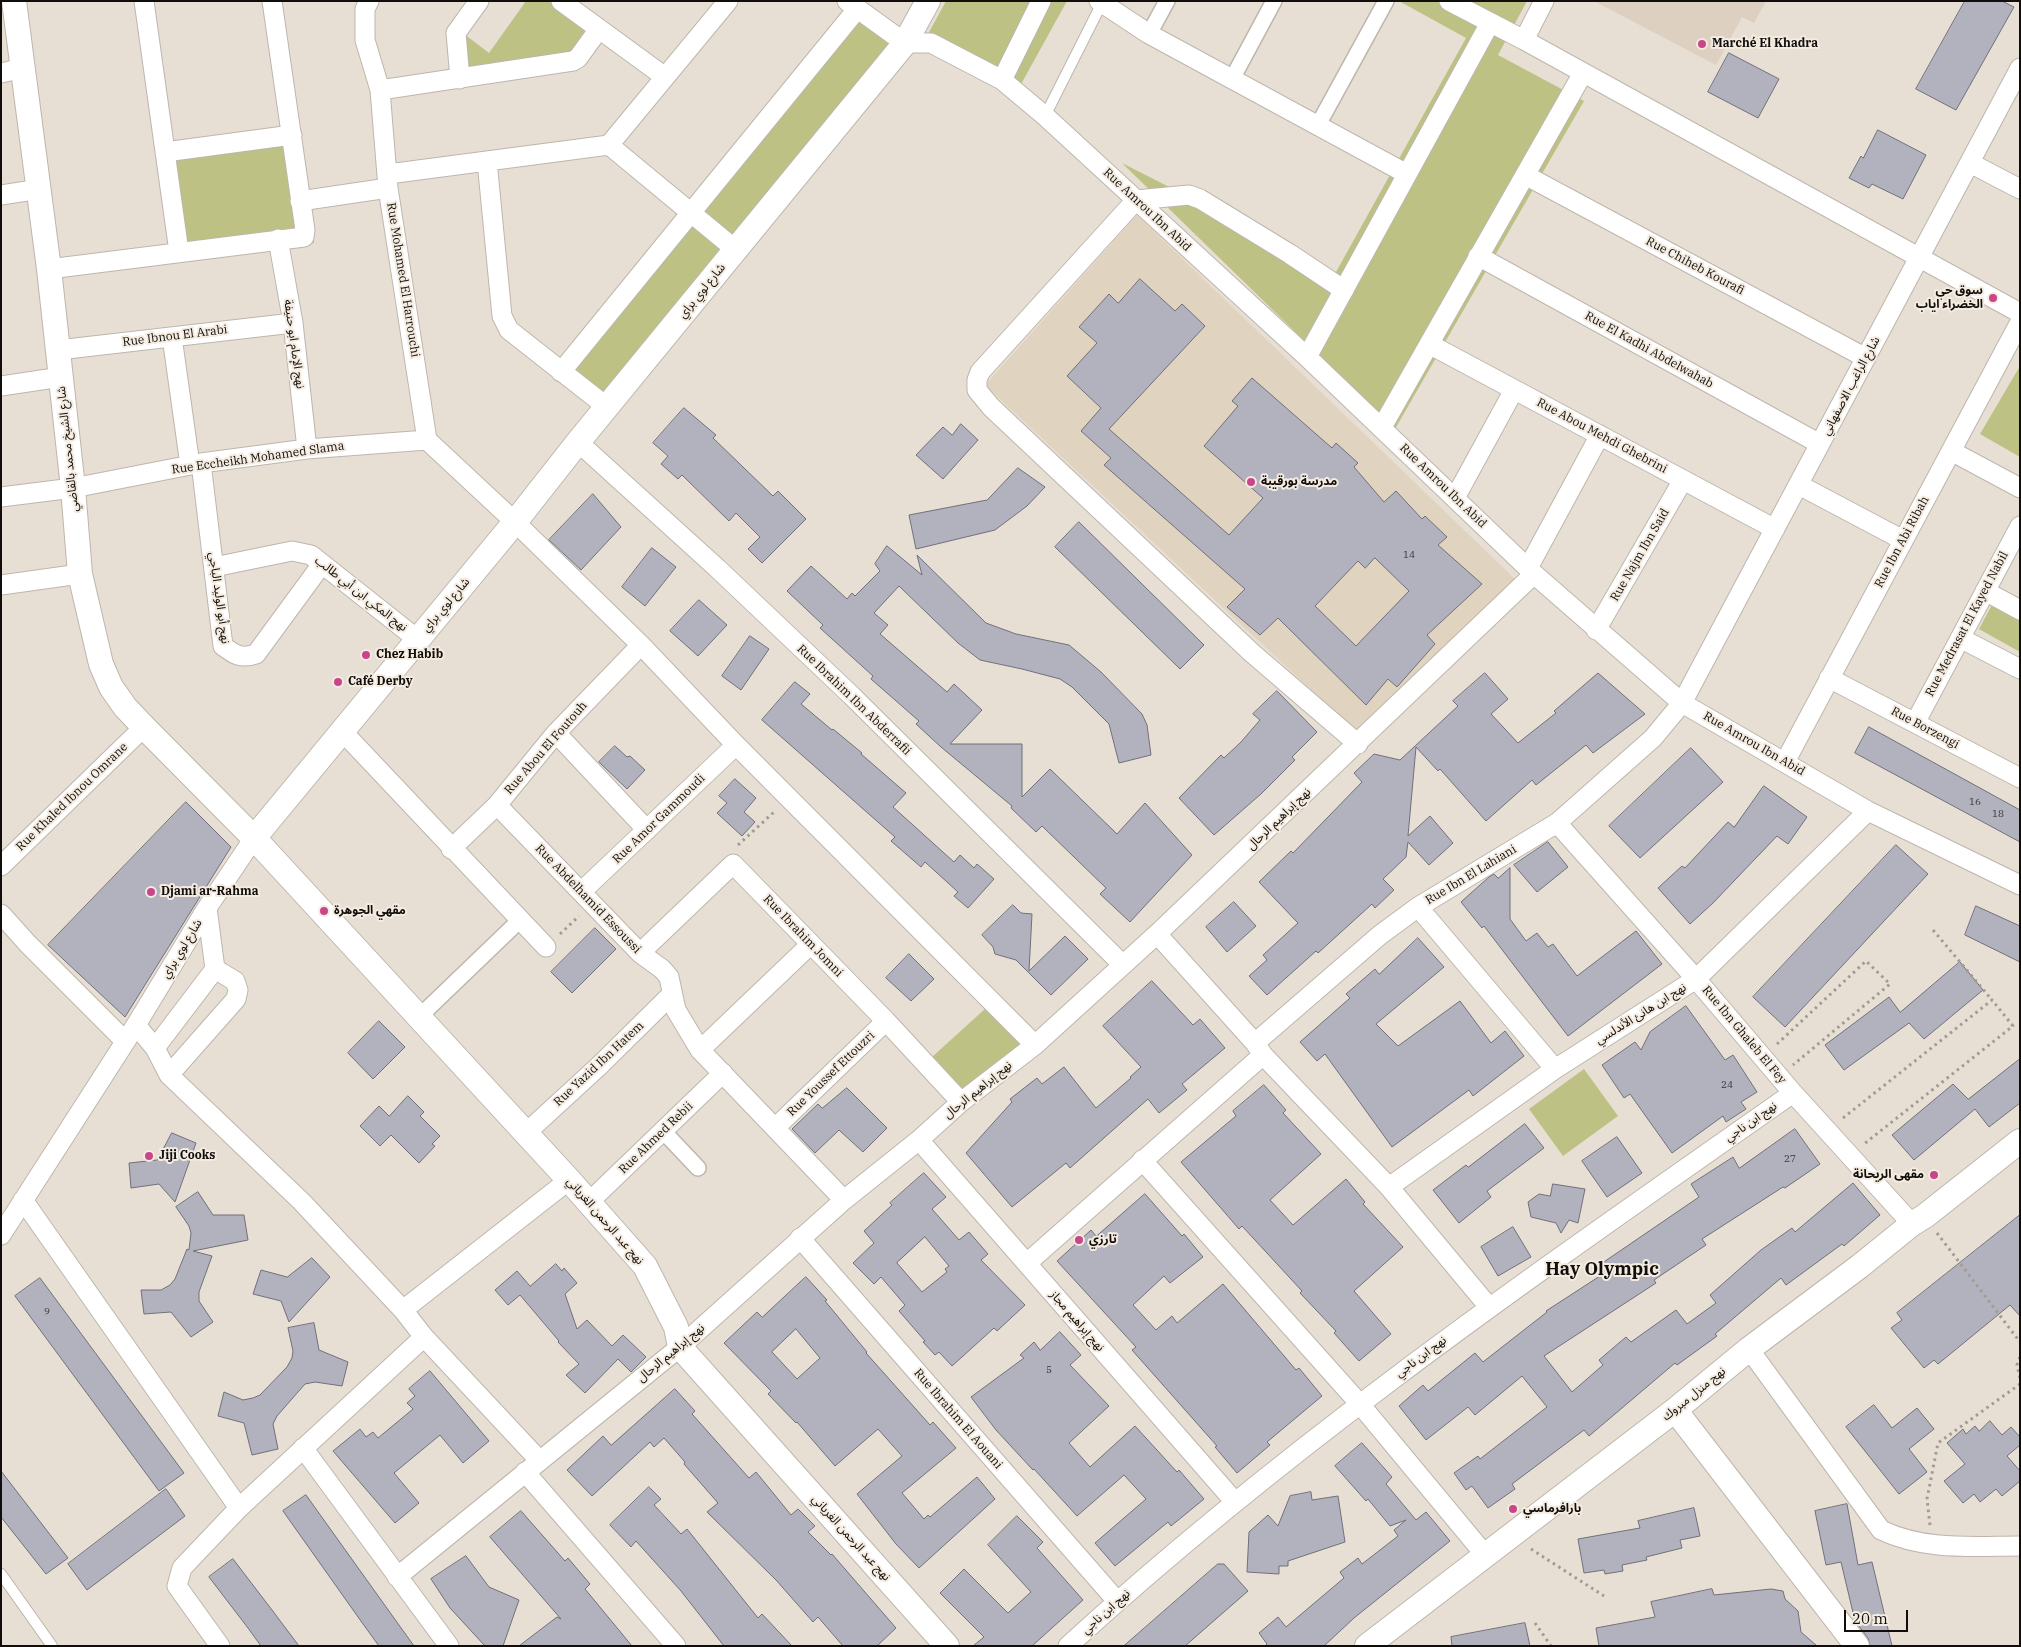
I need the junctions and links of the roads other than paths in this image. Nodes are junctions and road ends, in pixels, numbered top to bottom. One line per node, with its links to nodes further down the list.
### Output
1 (14, 1): 22 (street, شارع الشيخ محمد بالقاضي)
2 (144, 1): 34 (street)
3 (369, 1): 29 (street, Rue Mohamed El Harrouchi)
4 (479, 1): 27 (street)
5 (561, 1): 18 (street)
6 (728, 1): 25 (street)
7 (928, 1): 21 (street, شارع لوي براي)
8 (1041, 1): 28 (street)
9 (1167, 1): 19 (street)
10 (1274, 1): 26 (street)
11 (1386, 1): 31 (street)
12 (1448, 1): 17 (street)
13 (1544, 1): 20 (street)
14 (1100, 2): 19 (street); 30 (lane)
15 (269, 4): 32 (street)
16 (852, 5): 21 (street); 45 (street)
17 (1490, 23): 20 (street); 37 (street)
18 (599, 29): 25 (street); 27 (street)
19 (1149, 34): 26 (street)
20 (1524, 40): 23 (street)
21 (905, 43): 28 (street, Rue Amrou Ibn Abid); 47 (street, شارع لوي براي)
22 (12, 71): 40 (street, شارع الشيخ محمد بالقاضي)
23 (1583, 73): 38 (street); 50 (street)
24 (2018, 76): 36 (street, شارع الراغب الاصفهاني)
25 (665, 77): 33 (street)
26 (1232, 78): 31 (street)
27 (460, 79): 29 (street)
28 (1002, 80): 30 (street, Rue Amrou Ibn Abid)
29 (380, 90): 39 (street, Rue Mohamed El Harrouchi)
30 (1045, 116): 43 (street, Rue Amrou Ibn Abid)
31 (1318, 126): 37 (street)
32 (292, 135): 34 (street); 44 (street)
33 (609, 144): 35 (street); 45 (street)
34 (165, 152): 48 (street)
35 (487, 161): 39 (street); 61 (street)
36 (1970, 162): 41 (street); 50 (street, شارع الراغب الاصفهاني)
37 (1407, 174): 52 (street)
38 (1524, 175): 49 (street); 60 (street, Rue Chiheb Kourafi)
39 (388, 181): 44 (street); 68 (street, Rue Mohamed El Harrouchi)
40 (40, 189): 42 (street); 51 (street, شارع الشيخ محمد بالقاضي)
41 (2020, 189)
42 (1, 195)
43 (1136, 200): 52 (street); 59 (street, Rue Amrou Ibn Abid); 102 (street)
44 (300, 201): 46 (street)
45 (691, 214): 47 (street); 61 (street)
46 (278, 239): 48 (street); 54 (street, نهج الإمام ابو حنيفة)
47 (736, 250): 65 (street, شارع لوي براي)
48 (179, 252): 51 (street)
49 (1478, 256): 57 (street); 70 (street, Rue El Kadhi Abdelwahab)
50 (1919, 258): 53 (street); 60 (street, شارع الراغب الاصفهاني)
51 (49, 269): 58 (street, شارع الشيخ محمد بالقاضي)
52 (1344, 290): 59 (street)
53 (2020, 313)
54 (293, 322): 56 (street, Rue Ibnou El Arabi); 71 (street, نهج الإمام ابو حنيفة)
55 (2020, 322): 72 (street, Rue Ibn Abi Ribah)
56 (172, 337): 58 (street, Rue Ibnou El Arabi); 73 (street, نهج أبو الوليد الباجي)
57 (1429, 344): 64 (street, Rue Abou Mehdi Ghebrini); 66 (street)
58 (58, 350): 62 (street, شارع الشيخ محمد بالقاضي)
59 (1307, 357): 66 (street, Rue Amrou Ibn Abid)
60 (1866, 358): 70 (street, شارع الراغب الاصفهاني)
61 (562, 372): 65 (street)
62 (61, 377): 63 (street); 76 (street, شارع الشيخ محمد بالقاضي)
63 (1, 386)
64 (1514, 390): 67 (street, Rue Abou Mehdi Ghebrini); 79 (street)
65 (607, 407): 69 (street, شارع لوي براي)
66 (1382, 428): 79 (street, Rue Amrou Ibn Abid)
67 (1600, 435): 74 (street, Rue Abou Mehdi Ghebrini); 86 (street, نهج إبراهيم الرحال)
68 (427, 440): 71 (street, Rue Eccheikh Mohamed Slama); 80 (street)
69 (578, 442): 80 (street, شارع لوي براي); 123 (street, Rue Ibrahim Ibn Abderrafii)
70 (1820, 444): 75 (street, شارع الراغب الاصفهاني)
71 (307, 449): 73 (street, Rue Eccheikh Mohamed Slama)
72 (1951, 451): 77 (street); 83 (street, Rue Ibn Abi Ribah)
73 (195, 464): 76 (street, Rue Eccheikh Mohamed Slama); 85 (street, نهج أبو الوليد الباجي)
74 (1684, 480): 82 (street, Rue Abou Mehdi Ghebrini); 91 (street, Rue Najm Ibn Said)
75 (1799, 485): 82 (street, شارع الراغب الاصفهاني); 83 (street)
76 (73, 488): 78 (street, Rue Eccheikh Mohamed Slama); 87 (street, شارع الشيخ محمد بالقاضي)
77 (2020, 488)
78 (1, 497)
79 (1455, 498): 86 (street, Rue Amrou Ibn Abid)
80 (515, 522): 93 (street, شارع لوي براي); 94 (street)
81 (2020, 526): 89 (street, Rue Medrasat El Kayed Nabil)
82 (1775, 529): 97 (street, شارع الراغب الاصفهاني)
83 (1903, 540): 96 (street, Rue Ibn Abi Ribah)
84 (322, 564): 85 (street, نهج المكي ابن أبي طالب); 85 (street, نهج أبو الوليد الباجي); 93 (street, نهج المكي ابن أبي طالب)
85 (214, 567)
86 (1531, 571): 91 (street, Rue Amrou Ibn Abid); 102 (street, نهج إبراهيم الرحال)
87 (80, 574): 88 (street); 99 (street, شارع الشيخ محمد بالقاضي)
88 (1, 585)
89 (1985, 591): 90 (street); 92 (street, Rue Medrasat El Kayed Nabil)
90 (2020, 610)
91 (1596, 630): 97 (street, Rue Amrou Ibn Abid)
92 (1960, 638): 95 (street); 98 (street, Rue Medrasat El Kayed Nabil)
93 (417, 639): 100 (street, شارع لوي براي)
94 (641, 645): 101 (street, Rue Abou El Foutouh); 103 (street)
95 (2020, 669)
96 (1829, 678): 98 (street, Rue Borzengi); 104 (street, Rue Ibn Abi Ribah)
97 (1682, 703): 104 (street, Rue Amrou Ibn Abid); 108 (street, Rue Ibn El Lahiani)
98 (1915, 723): 105 (street, Rue Borzengi)
99 (144, 727): 110 (street, شارع الشيخ محمد بالقاضي); 112 (street, Rue Khaled Ibnou Omrane)
100 (342, 732): 110 (street, شارع لوي براي); 111 (street)
101 (556, 733): 106 (street, Rue Abou El Foutouh); 109 (street)
102 (1358, 744): 119 (street, نهج إبراهيم الرحال)
103 (736, 745): 109 (street, Rue Amor Gammoudi); 131 (street)
104 (1785, 762): 107 (street, Rue Amrou Ibn Abid)
105 (2020, 778)
106 (497, 805): 111 (street, Rue Abou El Foutouh); 114 (street, Rue Abdelhamid Essoussi)
107 (1868, 812): 113 (street, Rue Amrou Ibn Abid); 125 (street, نهج ابن هانئ الأندلسي)
108 (1557, 823): 115 (street, Rue Ibn El Lahiani); 125 (street, Rue Ibn Ghaleb El Fey)
109 (646, 830): 114 (street, Rue Amor Gammoudi)
110 (254, 838): 116 (street, شارع لوي براي); 127 (street, نهج عبد الرحمن الغرياني)
111 (451, 849): 118 (street)
112 (1, 866)
113 (2020, 885)
114 (587, 898): 122 (street, Rue Abdelhamid Essoussi)
115 (1418, 907): 133 (street, Rue Ibn El Lahiani); 135 (street)
116 (206, 908): 124 (street); 129 (street, شارع لوي براي)
117 (1, 914): 130 (street)
118 (520, 920): 121 (street); 127 (street)
119 (1158, 934): 123 (street, نهج إبراهيم الرحال); 133 (street)
120 (811, 944): 122 (street, Rue Ibrahim Jomni); 128 (street, Rue Ibrahim Jomni); 134 (street)
121 (546, 947)
122 (640, 953): 126 (street, Rue Abdelhamid Essoussi)
123 (1124, 964): 131 (street, نهج إبراهيم الرحال)
124 (215, 969): 132 (street); 137 (street)
125 (1696, 979): 135 (street, نهج ابن هانئ الأندلسي); 138 (street, Rue Ibn Ghaleb El Fey)
126 (672, 994): 134 (street, Rue Abdelhamid Essoussi); 142 (street, Rue Yazid Ibn Hatem)
127 (418, 1017): 142 (street, نهج عبد الرحمن الغرياني)
128 (886, 1021): 139 (street, Rue Ibrahim Jomni); 140 (street, Rue Youssef Ettouzri)
129 (136, 1025): 130 (street, شارع لوي براي); 132 (street)
130 (124, 1040): 149 (street, شارع لوي براي)
131 (1035, 1045): 139 (street, نهج إبراهيم الرحال)
132 (155, 1048): 137 (street)
133 (1259, 1049): 145 (street, Rue Ibn El Lahiani); 148 (street)
134 (700, 1050): 136 (street, Rue Abdelhamid Essoussi)
135 (1555, 1069): 148 (street, نهج ابن هانئ الأندلسي)
136 (723, 1073): 140 (street, Rue Abdelhamid Essoussi); 141 (street, Rue Ahmed Rebii)
137 (169, 1075): 157 (street)
138 (1792, 1093): 152 (street, Rue Ibn Ghaleb El Fey); 156 (street, نهج ابن ناجي)
139 (961, 1102): 143 (street, نهج إبراهيم الرحال)
140 (776, 1127): 150 (street, Rue Abdelhamid Essoussi)
141 (663, 1131): 146 (street); 151 (street, Rue Ahmed Rebii)
142 (526, 1133): 147 (street, نهج عبد الرحمن الغرياني)
143 (919, 1140): 150 (street, نهج إبراهيم الرحال); 155 (street, نهج إبراهيم مجاز)
144 (2020, 1141): 152 (street, نهج منزل مبروك)
145 (1142, 1160): 155 (street, Rue Ibn El Lahiani); 161 (street)
146 (698, 1168)
147 (569, 1180): 151 (street, نهج عبد الرحمن الغرياني); 157 (street)
148 (1389, 1187): 156 (street)
149 (23, 1200): 153 (street, شارع لوي براي); 166 (street)
150 (844, 1200): 154 (street, نهج إبراهيم الرحال)
151 (588, 1203): 159 (street, نهج عبد الرحمن الغرياني)
152 (1918, 1220): 160 (street, نهج منزل مبروك)
153 (1, 1235)
154 (800, 1238): 159 (street, نهج إبراهيم الرحال); 171 (street, Rue Ibrahim El Aouani)
155 (1027, 1263): 165 (street, نهج إبراهيم مجاز)
156 (1489, 1307): 161 (street, نهج ابن ناجي)
157 (403, 1310): 158 (street)
158 (424, 1337): 163 (street); 164 (street)
159 (680, 1347): 164 (street, نهج إبراهيم الرحال); 177 (street, نهج عبد الرحمن الغرياني)
160 (1749, 1349): 162 (street, نهج منزل مبروك); 167 (street)
161 (1359, 1403): 165 (street, نهج ابن ناجي); 168 (street)
162 (1674, 1410): 168 (street, نهج منزل مبروك); 179 (street)
163 (303, 1448): 166 (street); 170 (street)
164 (532, 1466): 170 (street, نهج إبراهيم الرحال); 176 (street)
165 (1235, 1502): 171 (street, نهج ابن ناجي)
166 (239, 1508): 174 (street)
167 (2020, 1546)
168 (1486, 1556): 172 (street, نهج منزل مبروك)
169 (1, 1574): 173 (lane)
170 (397, 1577): 175 (street)
171 (1117, 1601): 178 (street, نهج ابن ناجي)
172 (1374, 1643)
173 (52, 1646)
174 (220, 1646)
175 (449, 1646)
176 (676, 1646)
177 (947, 1646)
178 (1068, 1646)
179 (1856, 1646)

